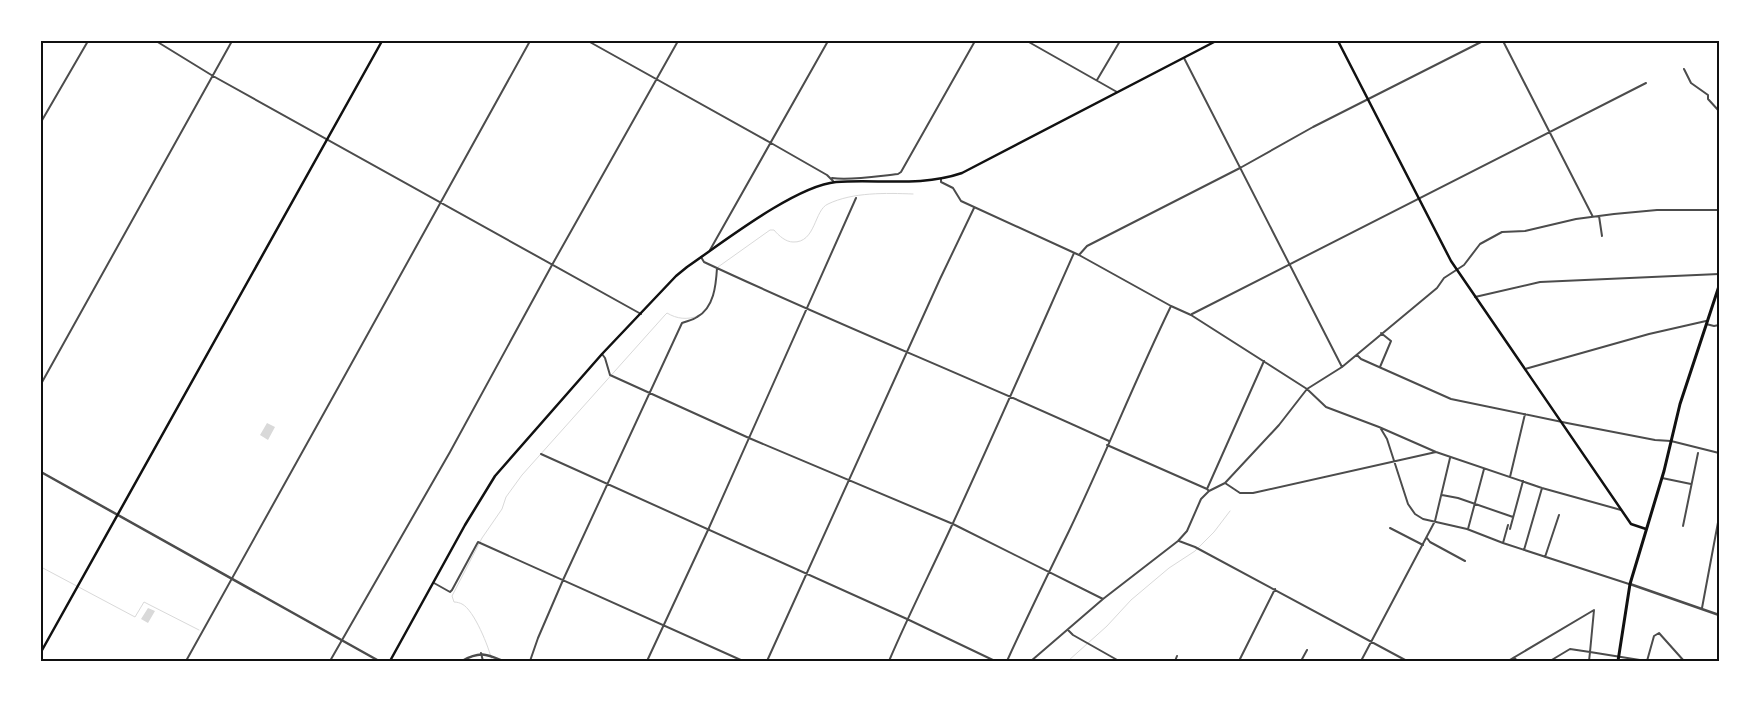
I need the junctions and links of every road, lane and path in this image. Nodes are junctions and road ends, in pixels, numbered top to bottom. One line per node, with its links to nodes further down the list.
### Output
1 (88, 41): 25 (street)
2 (156, 41): 18 (street)
3 (232, 41): 18 (street)
4 (382, 41): 27 (main road)
5 (530, 41): 35 (street)
6 (588, 41): 19 (street)
7 (678, 41): 19 (street)
8 (828, 41): 28 (street)
9 (975, 41): 30 (street)
10 (1027, 41): 20 (street)
11 (1120, 41): 20 (street)
12 (1216, 41): 16 (main road)
13 (1338, 41): 23 (main road)
14 (1483, 41): 23 (street)
15 (1503, 41): 26 (street)
16 (1184, 58): 22 (main road); 29 (street)
17 (1684, 69): 24 (street)
18 (213, 76): 27 (street); 66 (street)
19 (657, 79): 28 (street); 46 (street)
20 (1097, 80): 22 (street)
21 (1646, 83): 26 (street)
22 (1118, 92): 31 (main road)
23 (1368, 99): 29 (street); 34 (main road)
24 (1719, 111)
25 (41, 122)
26 (1549, 132): 34 (street); 38 (street)
27 (327, 138): 35 (street); 97 (main road)
28 (771, 143): 30 (street); 41 (street)
29 (1240, 168): 43 (street); 45 (street)
30 (832, 178): 32 (street)
31 (941, 179): 32 (main road); 36 (street)
32 (834, 182): 41 (main road)
33 (856, 198): 53 (street)
34 (1419, 198): 45 (street); 48 (main road)
35 (440, 202): 46 (street); 117 (street)
36 (974, 208): 42 (street); 59 (street)
37 (1719, 210): 39 (street)
38 (1593, 216): 39 (street); 48 (street)
39 (1599, 216): 40 (street)
40 (1602, 236)
41 (709, 251): 44 (main road)
42 (1074, 253): 43 (street); 69 (street)
43 (1079, 255): 52 (street)
44 (702, 257): 47 (street); 54 (main road)
45 (1289, 263): 55 (street); 63 (street)
46 (552, 265): 54 (street); 128 (street)
47 (717, 268): 53 (street); 68 (street)
48 (1457, 269): 51 (main road); 58 (street)
49 (1719, 274): 51 (street)
50 (1719, 286): 56 (main road)
51 (1475, 297): 65 (main road)
52 (1171, 306): 55 (street); 74 (street)
53 (806, 308): 59 (street); 73 (street)
54 (641, 314): 60 (main road)
55 (1191, 315): 62 (street)
56 (1707, 322): 57 (street); 65 (street); 75 (main road)
57 (1719, 326)
58 (1381, 333): 61 (street); 64 (street)
59 (906, 353): 69 (street); 87 (street)
60 (602, 354): 68 (street); 119 (main road)
61 (1357, 355): 63 (street); 64 (street)
62 (1264, 361): 67 (street); 93 (street)
63 (1342, 367): 67 (street)
64 (1380, 367): 70 (street)
65 (1525, 369): 71 (main road)
66 (41, 384)
67 (1306, 389): 72 (street); 89 (street)
68 (650, 393): 73 (street); 90 (street)
69 (1012, 396): 74 (street); 102 (street)
70 (1525, 414): 71 (street); 85 (street)
71 (1561, 421): 75 (street); 96 (main road)
72 (1380, 427): 77 (street); 82 (street)
73 (750, 438): 87 (street); 106 (street)
74 (1110, 441): 76 (street)
75 (1672, 441): 79 (street); 86 (main road)
76 (1108, 445): 93 (street); 115 (street)
77 (1436, 452): 81 (street); 82 (street)
78 (1698, 453): 91 (street)
79 (1719, 453)
80 (541, 454): 90 (street)
81 (1450, 457): 83 (street); 94 (street)
82 (1396, 462): 89 (street); 101 (street)
83 (1484, 469): 85 (street); 95 (street)
84 (41, 472): 97 (street)
85 (1510, 477): 88 (street)
86 (1662, 478): 91 (street); 105 (main road)
87 (848, 481): 102 (street); 116 (street)
88 (1524, 481): 92 (street); 99 (street)
89 (1225, 482): 93 (street)
90 (608, 484): 106 (street); 118 (street)
91 (1691, 484): 103 (street)
92 (1542, 488): 96 (street); 112 (street)
93 (1208, 490): 109 (street)
94 (1441, 495): 95 (street); 101 (street)
95 (1474, 504): 99 (street); 107 (street)
96 (1621, 510): 105 (main road)
97 (117, 514): 117 (street); 131 (main road)
98 (1558, 515): 113 (street)
99 (1513, 517): 110 (street)
100 (1719, 517): 123 (street)
101 (1435, 521): 107 (street); 108 (street)
102 (952, 524): 115 (street); 125 (street)
103 (1683, 526)
104 (1390, 528): 111 (street)
105 (1646, 529): 120 (main road)
106 (708, 530): 116 (street); 126 (street)
107 (1467, 530): 110 (street)
108 (1427, 538): 111 (street); 114 (street)
109 (1178, 541): 121 (street); 122 (street)
110 (1503, 543): 112 (street)
111 (1423, 545): 129 (street)
112 (1524, 550): 113 (street)
113 (1545, 557): 120 (street)
114 (1465, 561)
115 (1048, 572): 122 (street); 151 (street)
116 (806, 574): 125 (street); 148 (street)
117 (233, 579): 128 (street); 138 (street)
118 (563, 580): 119 (street); 126 (street); 145 (street)
119 (434, 583): 141 (main road)
120 (1630, 584): 123 (street); 135 (main road)
121 (1275, 589): 129 (street); 155 (street)
122 (1103, 599): 127 (street)
123 (1702, 609): 124 (street)
124 (1719, 615)
125 (907, 618): 149 (street); 150 (street)
126 (664, 625): 146 (street); 147 (street)
127 (1068, 630): 137 (street); 152 (street)
128 (342, 640): 139 (street); 140 (street)
129 (1371, 640): 157 (street); 158 (street)
130 (1307, 650): 156 (street)
131 (41, 652)
132 (1590, 652): 135 (street); 136 (street); 161 (street); 162 (street)
133 (485, 654): 142 (street); 143 (street); 144 (street)
134 (1177, 656): 154 (street)
135 (1619, 656): 163 (main road); 164 (street)
136 (1514, 658): 159 (street); 160 (street)
137 (1115, 660): 153 (street)
138 (186, 661)
139 (330, 661)
140 (378, 661)
141 (390, 661)
142 (462, 661)
143 (484, 661)
144 (504, 661)
145 (530, 661)
146 (647, 661)
147 (743, 661)
148 (768, 661)
149 (889, 661)
150 (994, 661)
151 (1007, 661)
152 (1031, 661)
153 (1119, 661)
154 (1175, 661)
155 (1238, 661)
156 (1301, 661)
157 (1362, 661)
158 (1407, 661)
159 (1508, 661)
160 (1517, 661)
161 (1550, 661)
162 (1589, 661)
163 (1618, 661)
164 (1647, 661): 165 (street)
165 (1684, 661)

